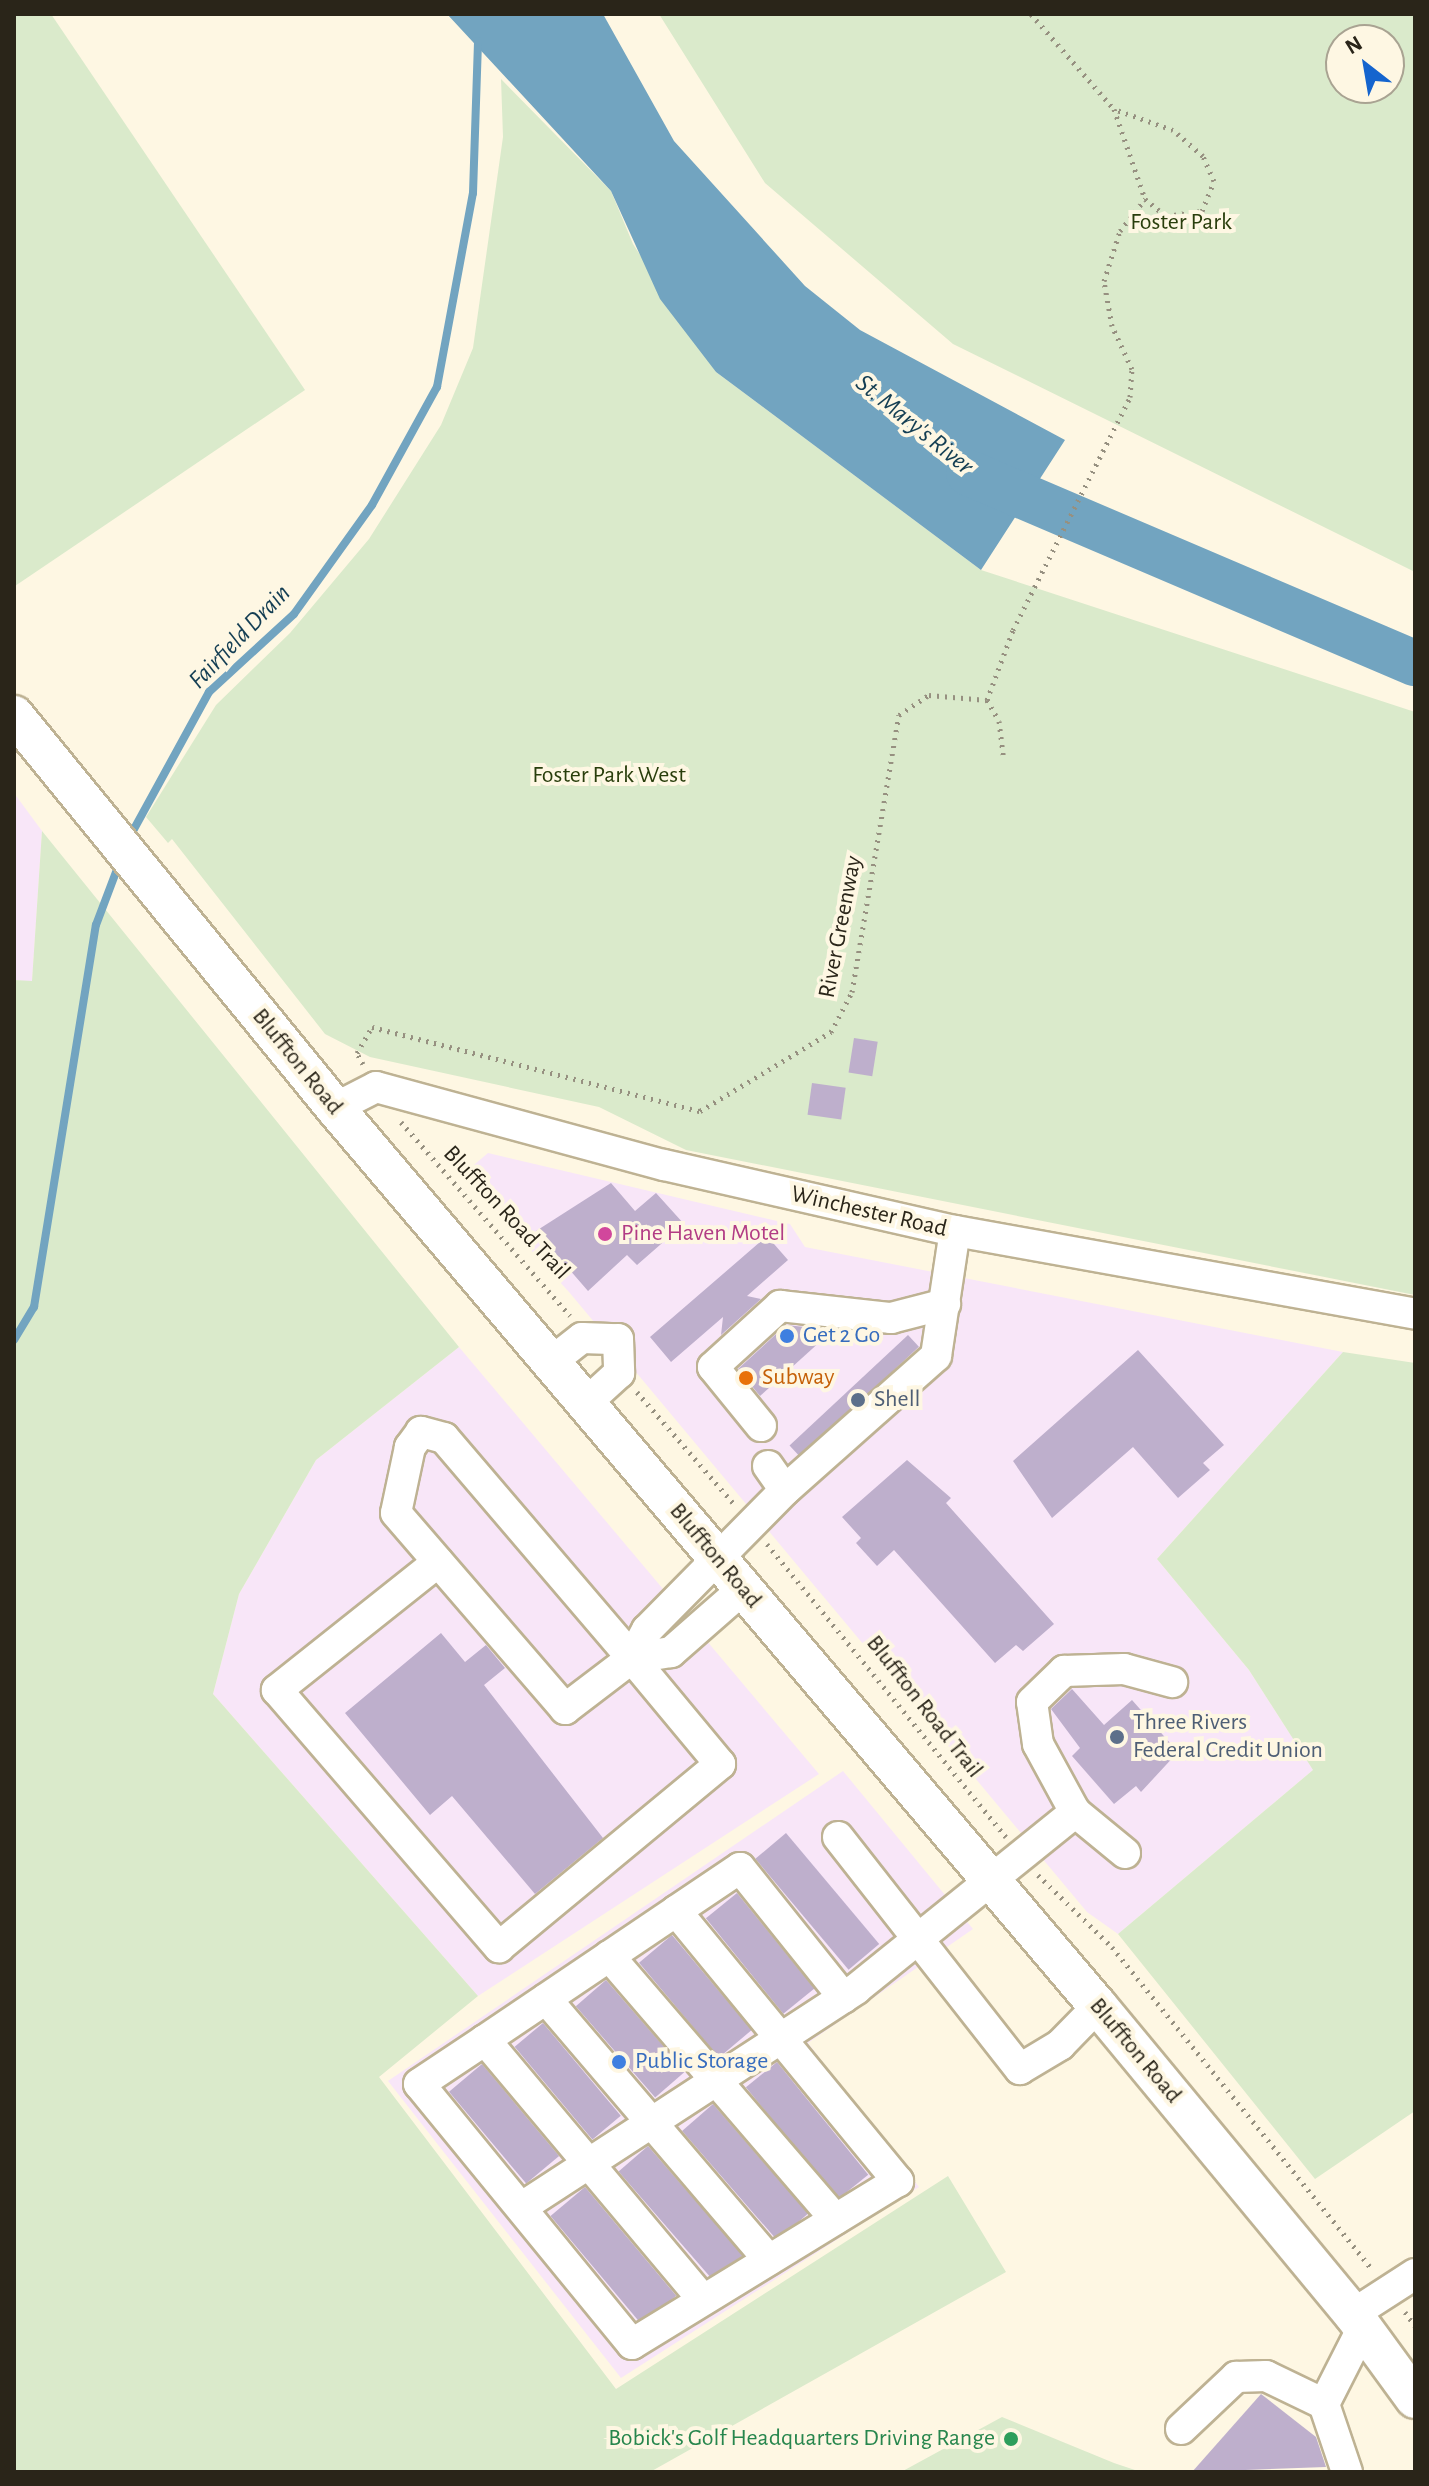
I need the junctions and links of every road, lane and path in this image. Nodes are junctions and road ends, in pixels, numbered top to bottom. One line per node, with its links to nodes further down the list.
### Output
1 (1031, 14): 2 (path)
2 (1114, 109): 3 (path); 3 (path)
3 (1145, 199): 4 (path)
4 (987, 700): 6 (path); 7 (path, River Greenway)
5 (14, 715): 8 (main road, Bluffton Road)
6 (1003, 755)
7 (357, 1053)
8 (335, 1108): 10 (street, Winchester Road); 15 (main road, Bluffton Road)
9 (397, 1117): 14 (path, Bluffton Road Trail)
10 (955, 1231): 12 (street); 13 (street, Winchester Road)
11 (823, 1292): 17 (street)
12 (945, 1304): 19 (street); 20 (street)
13 (1415, 1314)
14 (582, 1338): 15 (street); 16 (street)
15 (551, 1362): 18 (main road, Bluffton Road)
16 (619, 1373): 18 (street); 20 (path, Bluffton Road Trail)
17 (690, 1379)
18 (585, 1404): 22 (main road, Bluffton Road)
19 (761, 1426)
20 (751, 1524): 22 (street); 28 (path, Bluffton Road Trail)
21 (438, 1562): 23 (street); 23 (street); 23 (street)
22 (731, 1575): 23 (street); 29 (main road, Bluffton Road)
23 (632, 1658)
24 (1172, 1682): 25 (street)
25 (1075, 1812): 27 (street); 28 (street)
26 (838, 1837): 31 (street)
27 (1125, 1853)
28 (1024, 1859): 29 (street); 45 (path, Bluffton Road Trail)
29 (993, 1885): 31 (street); 35 (main road, Bluffton Road)
30 (676, 1911): 32 (street); 33 (street); 36 (street)
31 (917, 1942): 33 (street); 35 (street)
32 (609, 1956): 34 (street); 38 (street)
33 (844, 1998): 36 (street)
34 (546, 1999): 37 (street); 39 (street)
35 (1098, 2006): 47 (main road, Bluffton Road)
36 (781, 2038): 38 (street); 42 (street)
37 (485, 2040): 40 (street); 41 (street)
38 (717, 2080): 39 (street); 42 (street)
39 (651, 2123): 40 (street); 43 (street)
40 (586, 2166): 41 (street); 46 (street)
41 (522, 2207): 46 (street)
42 (835, 2219): 43 (street)
43 (769, 2260): 46 (street)
44 (1415, 2274): 45 (street)
45 (1388, 2291): 47 (street); 48 (path, Bluffton Road Trail)
46 (703, 2300)
47 (1358, 2320): 49 (main road, Bluffton Road); 50 (street)
48 (1415, 2326)
49 (1415, 2399)
50 (1324, 2404): 51 (street); 52 (street)
51 (1181, 2429)
52 (1347, 2472)

